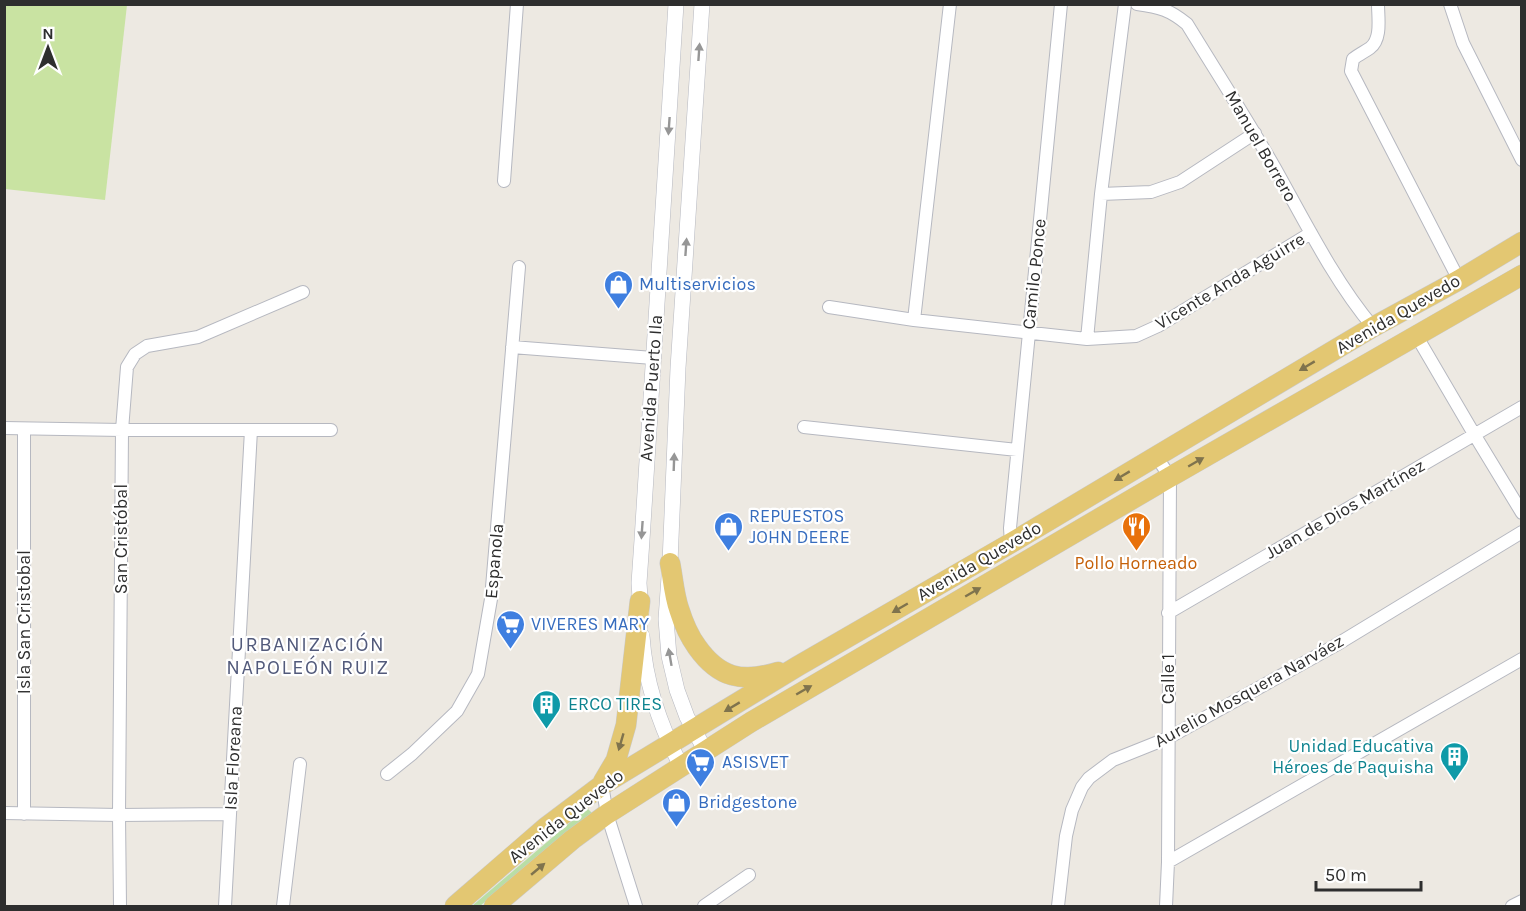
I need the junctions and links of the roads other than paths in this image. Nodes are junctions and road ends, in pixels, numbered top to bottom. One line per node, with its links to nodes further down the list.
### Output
1 (517, 4): 12 (street)
2 (676, 4): 27 (street, Avenida Puerto Ila, one-way to 27)
3 (702, 4): 42 (street, Avenida Puerto Ila, one-way to 3)
4 (950, 4): 21 (street)
5 (1060, 4): 23 (street, Camilo Ponce)
6 (1125, 4): 13 (street)
7 (1137, 4): 10 (street, Manuel Borrero)
8 (1378, 4): 18 (street)
9 (1450, 4): 11 (street)
10 (1255, 133): 13 (street); 14 (street, Manuel Borrero)
11 (1521, 160)
12 (504, 181)
13 (1101, 194): 25 (street)
14 (1311, 232): 22 (street, Manuel Borrero); 25 (street, Vicente Anda Aguirre)
15 (1521, 242): 18 (main road, Avenida Quevedo)
16 (519, 267): 26 (street, Espanola)
17 (1521, 275): 24 (main road, Avenida Quevedo)
18 (1460, 280): 22 (main road, Avenida Quevedo)
19 (303, 292): 32 (street, San Cristóbal)
20 (829, 307): 21 (street, Vicente Anda Aguirre)
21 (914, 320): 23 (street, Vicente Anda Aguirre)
22 (1373, 327): 37 (main road, Avenida Quevedo, one-way to 37)
23 (1028, 332): 25 (street, Vicente Anda Aguirre); 36 (street, Camilo Ponce)
24 (1416, 335): 35 (street); 38 (main road, Avenida Quevedo, one-way to 24)
25 (1087, 339)
26 (512, 347): 27 (street); 53 (street, Espanola)
27 (653, 358): 43 (street, Avenida Puerto Ila, one-way to 43)
28 (1521, 406): 35 (street, Juan de Dios Martínez)
29 (804, 427): 36 (street)
30 (4, 428): 31 (street)
31 (24, 429): 32 (street); 56 (street, Isla San Cristobal)
32 (122, 430): 33 (street); 59 (street, San Cristóbal)
33 (251, 430): 34 (street); 57 (street, Isla Floreana)
34 (331, 430)
35 (1474, 434): 39 (street); 44 (street, Juan de Dios Martínez)
36 (1017, 450): 41 (street, Camilo Ponce)
37 (1156, 456): 38 (street); 41 (main road, Avenida Quevedo, one-way to 41)
38 (1170, 477): 44 (street, Calle 1); 50 (main road, Avenida Quevedo, one-way to 38)
39 (1521, 513)
40 (1521, 532): 48 (street, Aurelio Mosquera Narváez)
41 (1011, 543): 46 (main road, Avenida Quevedo, one-way to 46)
42 (670, 563): 46 (main road); 47 (street, Avenida Puerto Ila, one-way to 42)
43 (640, 601): 49 (street, Avenida Puerto Ila); 54 (main road, one-way to 54)
44 (1168, 612): 48 (street, Calle 1)
45 (1521, 659): 60 (street)
46 (798, 666): 47 (main road, Avenida Quevedo, one-way to 47)
47 (693, 730): 49 (main road, Avenida Quevedo); 50 (street, Avenida Puerto Ila)
48 (1168, 738): 60 (street, Calle 1); 70 (street, Aurelio Mosquera Narváez)
49 (669, 744): 52 (street, Avenida Puerto Ila); 54 (main road, Avenida Quevedo)
50 (705, 750): 52 (main road, Avenida Quevedo)
51 (300, 764): 65 (street)
52 (681, 766): 58 (main road, Avenida Quevedo)
53 (387, 774)
54 (602, 784): 58 (street); 66 (main road, Avenida Quevedo)
55 (4, 813): 56 (street)
56 (24, 814): 59 (street)
57 (230, 814): 59 (street); 64 (street, Isla Floreana)
58 (607, 814): 67 (main road, Avenida Quevedo, one-way to 58); 68 (street)
59 (119, 815): 63 (street, San Cristóbal)
60 (1168, 862): 71 (street, Calle 1)
61 (748, 875): 69 (street)
62 (1521, 901): 72 (street)
63 (120, 906)
64 (225, 906)
65 (283, 906)
66 (455, 906)
67 (494, 906)
68 (636, 906)
69 (704, 906)
70 (1058, 906)
71 (1166, 906)
72 (1512, 906)

